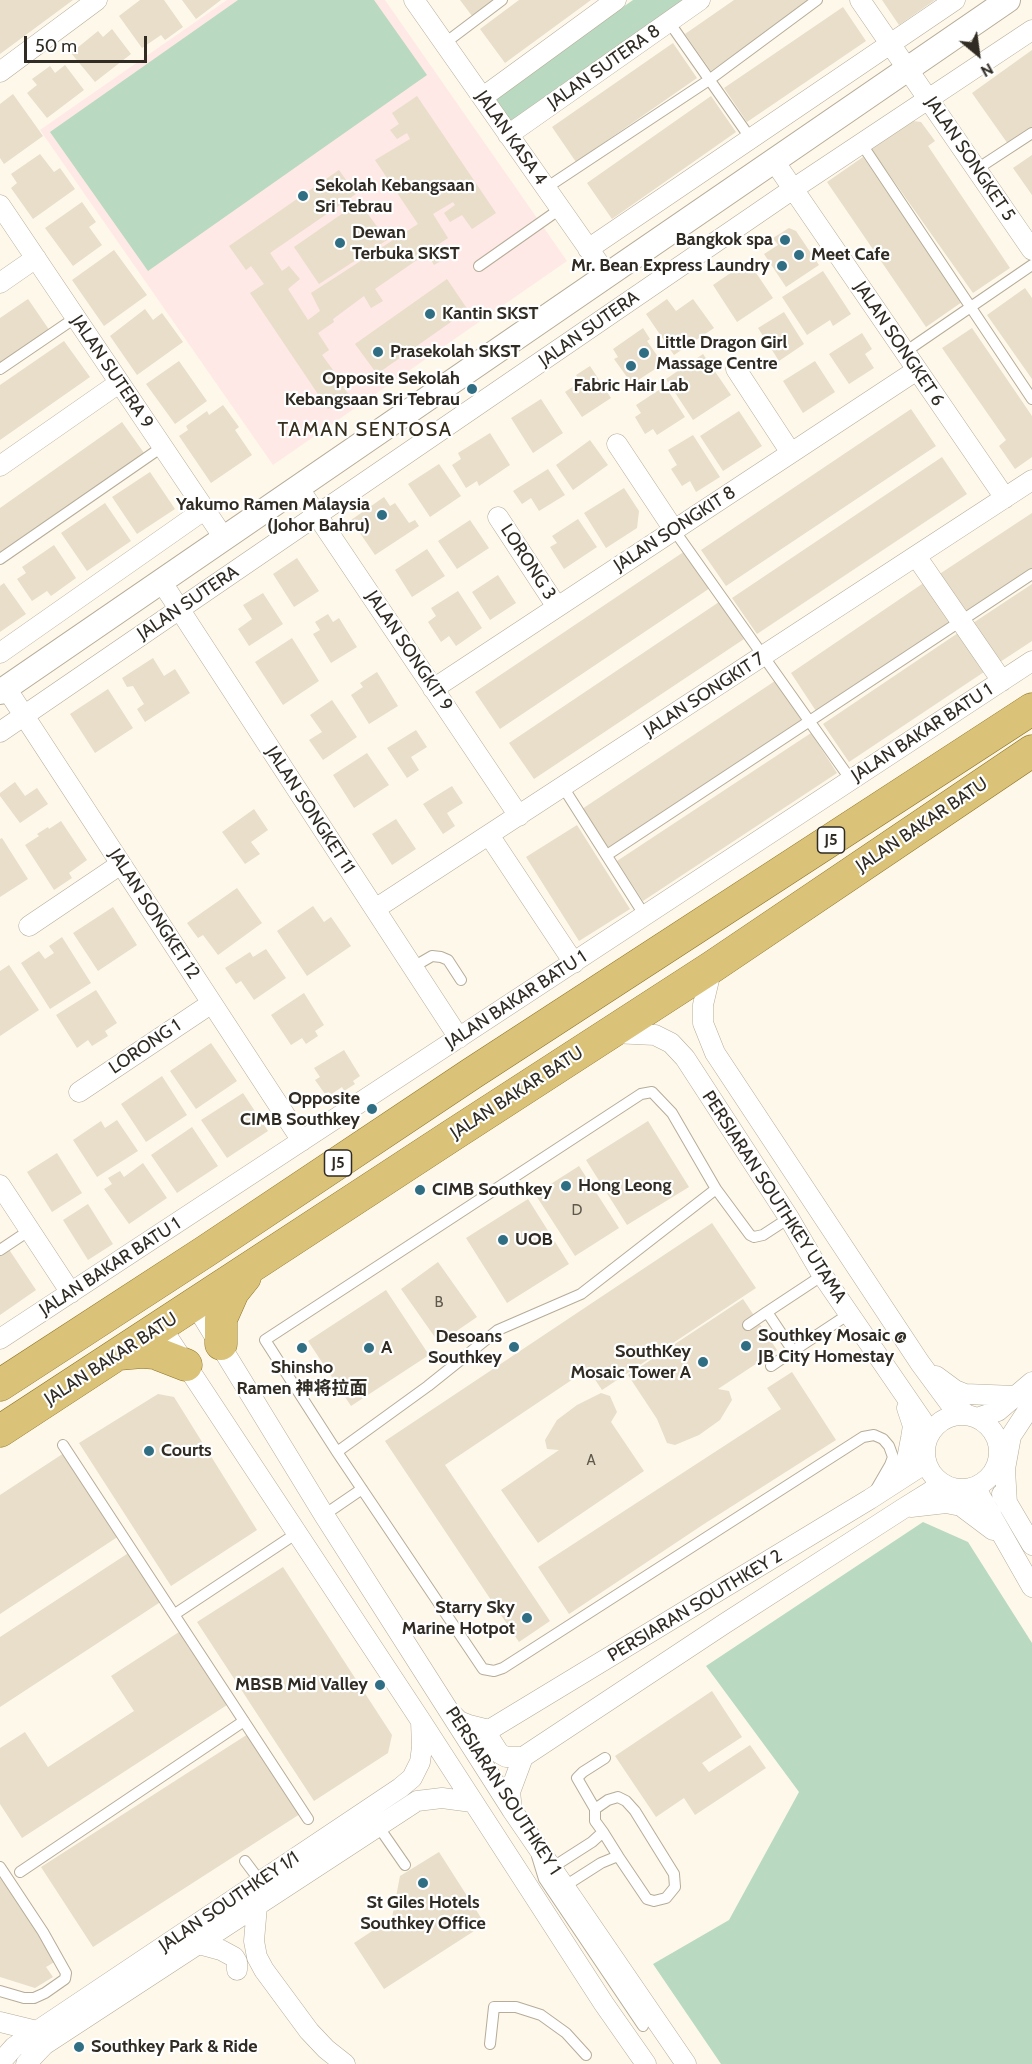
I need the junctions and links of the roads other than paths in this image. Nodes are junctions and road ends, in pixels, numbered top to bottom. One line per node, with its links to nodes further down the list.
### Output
1 (414, 0): 12 (street, JALAN KASA 4)
2 (502, 0): 12 (lane)
3 (616, 0): 17 (street)
4 (700, 0): 10 (street, JALAN SUTERA 8)
5 (817, 0): 16 (lane)
6 (860, 0): 13 (street, JALAN SONGKET 5)
7 (955, 0): 13 (street)
8 (1008, 0): 14 (street, JALAN SUTERA)
9 (92, 2): 15 (street)
10 (669, 22): 16 (lane); 20 (street, JALAN SUTERA 8)
11 (1032, 30): 18 (street, JALAN SUTERA)
12 (445, 44): 17 (street, JALAN KASA 4)
13 (891, 44): 14 (street, JALAN SONGKET 5); 21 (street)
14 (909, 69): 18 (street, JALAN SONGKET 5); 23 (street, JALAN SUTERA)
15 (0, 72)
16 (709, 80): 21 (lane); 25 (lane)
17 (483, 97): 20 (street, JALAN KASA 4)
18 (928, 98): 22 (street, JALAN SUTERA); 24 (street, JALAN SONGKET 5)
19 (1032, 133): 24 (lane)
20 (508, 135): 25 (street, JALAN KASA 4)
21 (751, 139): 29 (street)
22 (861, 143): 26 (street, JALAN SUTERA); 35 (lane)
23 (774, 161): 26 (street, JALAN SONGKET 6); 33 (street, JALAN SUTERA)
24 (977, 170): 30 (street, JALAN SONGKET 5)
25 (546, 188): 28 (street, JALAN KASA 4)
26 (793, 189): 37 (street, JALAN SONGKET 6); 51 (street, JALAN SUTERA)
27 (0, 205): 31 (street, JALAN SUTERA 9)
28 (560, 209): 29 (street, JALAN KASA 4); 32 (lane)
29 (588, 249): 33 (street, JALAN KASA 4)
30 (1031, 251): 35 (lane)
31 (36, 258): 34 (street); 36 (street, JALAN SUTERA 9)
32 (479, 267)
33 (607, 276): 48 (street, JALAN SUTERA)
34 (0, 283)
35 (971, 308): 37 (lane); 42 (lane)
36 (75, 318): 38 (lane); 41 (street, JALAN SUTERA 9)
37 (905, 352): 40 (street, JALAN SONGKET 6)
38 (0, 369)
39 (736, 369): 45 (street)
40 (917, 370): 45 (street, JALAN SONGKIT 8); 49 (street, JALAN SONGKET 6)
41 (119, 383): 44 (street, JALAN SUTERA 9); 46 (street)
42 (1032, 399)
43 (617, 444): 53 (street)
44 (162, 447): 50 (street, JALAN SUTERA 9); 56 (lane)
45 (791, 453): 53 (street, JALAN SONGKIT 8)
46 (0, 466)
47 (1032, 480): 49 (street, JALAN SONGKIT 7)
48 (298, 487): 51 (street, JALAN SONGKIT 9); 54 (street, JALAN SUTERA)
49 (1005, 498): 55 (street, JALAN SONGKIT 7)
50 (204, 510): 54 (street, JALAN SUTERA 9); 62 (street)
51 (318, 516): 60 (street, JALAN SUTERA); 66 (street, JALAN SONGKIT 9)
52 (498, 516): 59 (street, LORONG 3)
53 (674, 530): 59 (street, JALAN SONGKIT 8); 63 (lane)
54 (224, 538): 58 (street, JALAN SUTERA)
55 (916, 556): 61 (street); 63 (street, JALAN SONGKIT 7)
56 (0, 559)
57 (1032, 574): 61 (lane)
58 (161, 581): 60 (street, JALAN SONGKET 11); 67 (street, JALAN SUTERA)
59 (557, 607): 66 (street, JALAN SONGKIT 8)
60 (179, 609): 69 (street, JALAN SUTERA); 79 (street, JALAN SONGKET 11)
61 (961, 621): 65 (street); 70 (lane)
62 (0, 653)
63 (763, 656): 70 (lane); 74 (street, JALAN SONGKIT 7)
64 (1032, 661): 65 (street, JALAN BAKAR BATU 1)
65 (1002, 681): 73 (street, JALAN BAKAR BATU 1)
66 (434, 688): 75 (street, JALAN SONGKIT 9)
67 (3, 690): 69 (street, JALAN SONGKET 12)
68 (1032, 709): 96 (main road, JALAN BAKAR BATU / J5)
69 (25, 715): 71 (street, JALAN SUTERA); 78 (street, JALAN SONGKET 12)
70 (809, 721): 73 (lane); 77 (lane)
71 (0, 732)
72 (1032, 752): 84 (main road, JALAN BAKAR BATU / J5)
73 (851, 780): 80 (street, JALAN BAKAR BATU 1)
74 (563, 787): 75 (street, JALAN SONGKIT 7); 77 (lane)
75 (519, 816): 76 (street, JALAN SONGKIT 7)
76 (489, 835): 79 (street, JALAN SONGKIT 7); 82 (street)
77 (607, 855): 80 (lane)
78 (121, 864): 81 (street); 86 (street, JALAN SONGKET 12)
79 (375, 909): 83 (street, JALAN SONGKET 11)
80 (645, 916): 82 (street, JALAN BAKAR BATU 1)
81 (29, 926)
82 (573, 963): 88 (street, JALAN BAKAR BATU 1)
83 (413, 967): 85 (lane); 88 (street, JALAN SONGKET 11)
84 (712, 968): 87 (main road, JALAN BAKAR BATU / J5); 110 (street, PERSIARAN SOUTHKEY UTAMA)
85 (461, 980)
86 (212, 1003): 89 (street, LORONG 1); 90 (street, JALAN SONGKET 12)
87 (609, 1033): 93 (street, PERSIARAN SOUTHKEY UTAMA); 97 (main road, JALAN BAKAR BATU / J5)
88 (459, 1038): 90 (street, JALAN BAKAR BATU 1)
89 (79, 1092)
90 (302, 1141): 99 (street, JALAN BAKAR BATU 1)
91 (0, 1185): 94 (street)
92 (716, 1189): 93 (lane); 122 (lane); 122 (lane)
93 (789, 1218): 98 (street, PERSIARAN SOUTHKEY UTAMA)
94 (30, 1230): 95 (lane); 99 (street)
95 (0, 1250)
96 (206, 1251): 102 (main road); 104 (main road, JALAN BAKAR BATU / J5)
97 (255, 1264): 100 (main road, JALAN BAKAR BATU / J5); 107 (main road)
98 (823, 1275): 101 (lane); 103 (street, PERSIARAN SOUTHKEY UTAMA)
99 (71, 1293): 106 (street, JALAN BAKAR BATU 1)
100 (195, 1304): 102 (main road); 107 (street, PERSIARAN SOUTHKEY 1)
101 (767, 1312): 105 (lane); 108 (lane)
102 (163, 1313): 104 (main road); 109 (main road, JALAN BAKAR BATU); 111 (street, PERSIARAN SOUTHKEY 1)
103 (849, 1314): 108 (lane); 115 (street, PERSIARAN SOUTHKEY UTAMA)
104 (108, 1316): 114 (main road, JALAN BAKAR BATU / J5)
105 (748, 1325)
106 (0, 1340)
107 (221, 1344): 130 (street, PERSIARAN SOUTHKEY 1)
108 (793, 1351): 112 (lane)
109 (119, 1354): 111 (main road); 118 (main road, JALAN BAKAR BATU)
110 (920, 1363): 116 (street); 117 (street, PERSIARAN SOUTHKEY UTAMA)
111 (186, 1365): 131 (street, PERSIARAN SOUTHKEY 1)
112 (771, 1366)
113 (1032, 1382): 116 (street)
114 (0, 1385)
115 (901, 1391): 120 (street, PERSIARAN SOUTHKEY UTAMA); 124 (street)
116 (1026, 1401): 117 (street); 119 (street); 128 (street)
117 (973, 1416): 119 (street); 120 (street)
118 (0, 1431)
119 (998, 1440): 123 (street)
120 (927, 1443): 124 (street, PERSIARAN SOUTHKEY 2); 125 (street)
121 (63, 1444): 135 (lane)
122 (337, 1452): 126 (lane)
123 (995, 1468): 125 (street); 128 (street)
124 (893, 1484): 127 (street, PERSIARAN SOUTHKEY 2)
125 (957, 1488): 129 (street, PERSIARAN SOUTHKEY 2); 132 (street)
126 (362, 1490): 127 (lane); 130 (lane)
127 (870, 1499): 139 (street, PERSIARAN SOUTHKEY 2)
128 (1007, 1504): 133 (street)
129 (904, 1508): 132 (street); 140 (street, PERSIARAN SOUTHKEY 2)
130 (324, 1515): 131 (street); 136 (street, PERSIARAN SOUTHKEY 1)
131 (297, 1533): 135 (lane); 138 (street, PERSIARAN SOUTHKEY 1)
132 (1002, 1538): 134 (street)
133 (1032, 1545)
134 (1032, 1587)
135 (175, 1614): 137 (lane)
136 (452, 1714): 139 (street); 143 (street, PERSIARAN SOUTHKEY 1)
137 (244, 1721): 145 (lane); 154 (lane)
138 (421, 1721): 142 (street, PERSIARAN SOUTHKEY 1); 155 (street, JALAN SOUTHKEY 1/1)
139 (489, 1730): 140 (street)
140 (524, 1757): 143 (street)
141 (605, 1758): 144 (lane)
142 (472, 1802): 146 (street, JALAN SOUTHKEY 1/1); 161 (street, PERSIARAN SOUTHKEY 1)
143 (512, 1809): 148 (street, PERSIARAN SOUTHKEY 1)
144 (595, 1809): 147 (lane); 149 (lane)
145 (308, 1819)
146 (378, 1826): 151 (lane); 157 (street, JALAN SOUTHKEY 1/1)
147 (603, 1832): 149 (lane); 153 (lane)
148 (532, 1837): 153 (street, PERSIARAN SOUTHKEY 1); 163 (lane)
149 (618, 1856): 156 (lane)
150 (245, 1861): 155 (lane)
151 (405, 1865)
152 (0, 1867): 160 (lane)
153 (553, 1867): 156 (street, PERSIARAN SOUTHKEY 1)
154 (20, 1872)
155 (260, 1881): 164 (street, JALAN SOUTHKEY 1/1)
156 (565, 1886): 173 (street, PERSIARAN SOUTHKEY 1)
157 (257, 1906): 158 (street, JALAN SOUTHKEY 1/1); 170 (street)
158 (199, 1944): 159 (street); 169 (street, JALAN SOUTHKEY 1/1)
159 (237, 1970)
160 (0, 1991)
161 (604, 2004): 171 (street); 172 (street, PERSIARAN SOUTHKEY 1)
162 (0, 2022): 164 (street)
163 (643, 2026)
164 (37, 2031): 166 (street, JALAN SOUTHKEY 1/1)
165 (490, 2044): 167 (lane)
166 (7, 2045): 168 (street, JALAN SOUTHKEY 1/1)
167 (586, 2055)
168 (0, 2063)
169 (26, 2064)
170 (345, 2064)
171 (632, 2064)
172 (646, 2064)
173 (686, 2064)

